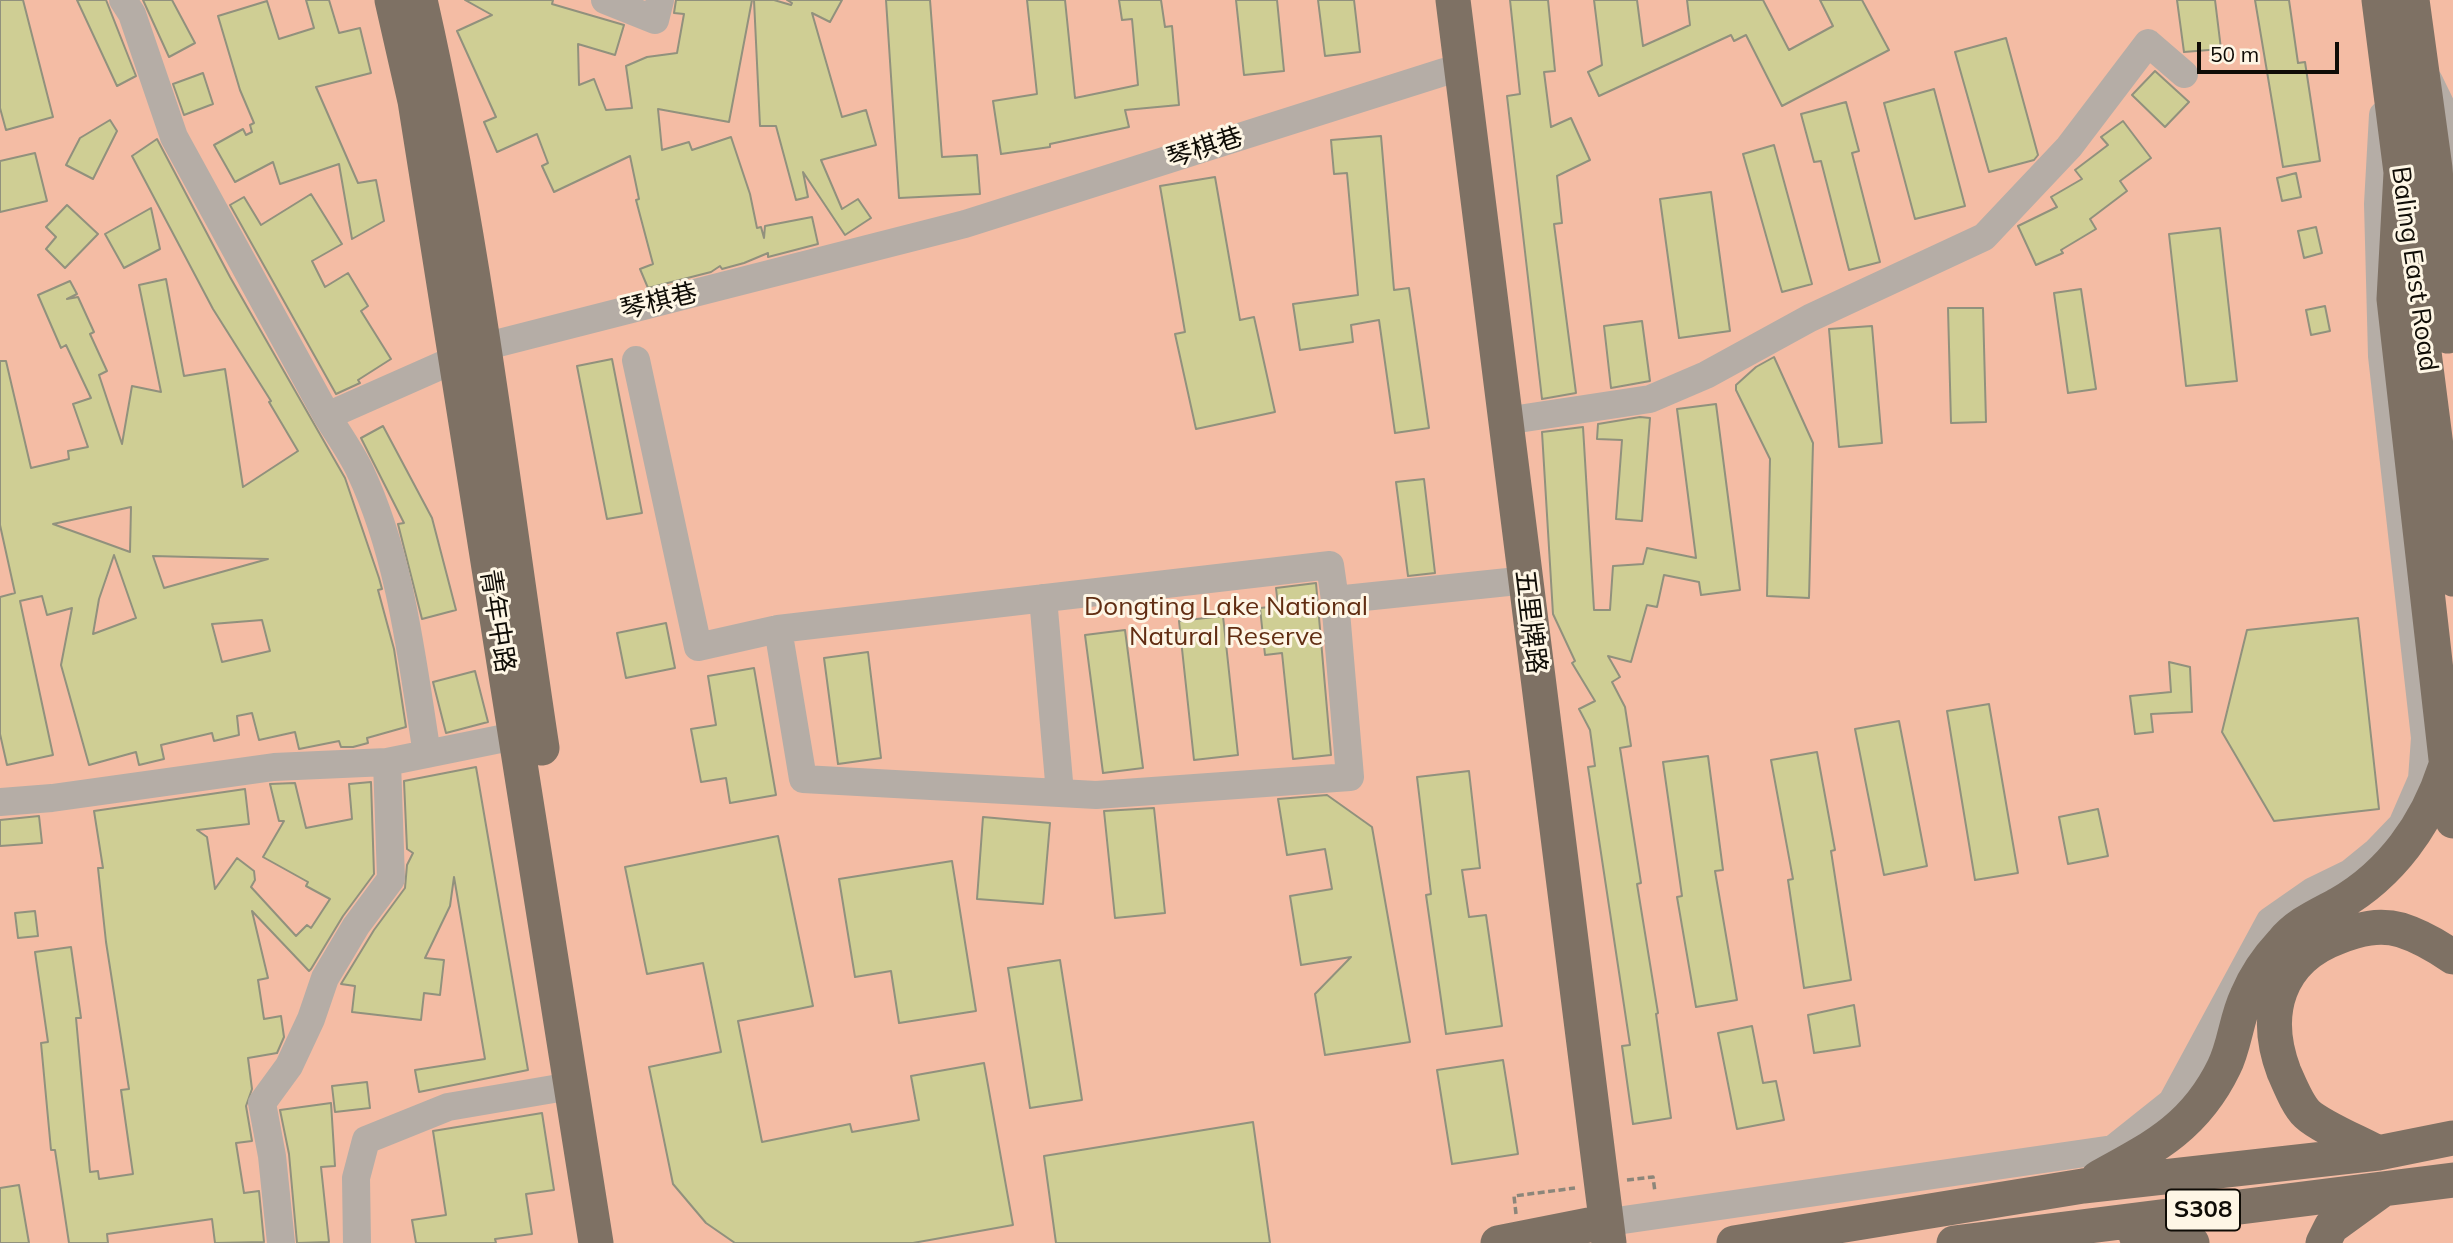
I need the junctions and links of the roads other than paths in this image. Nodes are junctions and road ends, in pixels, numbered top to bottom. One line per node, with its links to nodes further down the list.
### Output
1 (123, 0): 21 (street)
2 (392, 0): 18 (main road, 青年中路)
3 (420, 0): 18 (main road, 青年中路)
4 (605, 0): 5 (street)
5 (660, 0)
6 (1435, 0): 12 (main road, 五里牌路)
7 (1453, 0): 22 (main road, 五里牌路)
8 (2379, 0): 10 (main road, Baling East Road)
9 (2412, 0): 11 (main road, Baling East Road)
10 (2386, 56): 16 (main road, Baling East Road); 44 (street)
11 (2421, 63): 14 (street); 15 (main road, Baling East Road)
12 (1444, 72): 18 (street, 琴棋巷); 24 (main road, 五里牌路)
13 (2184, 74): 22 (street)
14 (2449, 114): 15 (street)
15 (2444, 167): 17 (main road); 20 (main road, Baling East Road)
16 (2401, 173): 23 (main road, Baling East Road); 31 (main road)
17 (2453, 243)
18 (469, 353): 21 (street, 琴棋巷); 28 (main road, 青年中路); 50 (main road, 青年中路)
19 (636, 360): 27 (street)
20 (2453, 377)
21 (327, 416): 29 (street)
22 (1505, 421): 41 (main road, 五里牌路)
23 (2453, 579)
24 (1508, 582): 26 (street); 41 (main road, 五里牌路)
25 (1043, 598): 26 (street); 27 (street); 32 (street)
26 (1335, 600): 32 (street)
27 (778, 629): 32 (street)
28 (515, 736): 29 (street); 36 (main road, 青年中路)
29 (427, 754): 30 (street)
30 (387, 762): 33 (street); 47 (street)
31 (2445, 765): 34 (main road); 42 (main road)
32 (1060, 793)
33 (0, 802)
34 (2453, 821)
35 (2453, 957): 38 (main road)
36 (571, 1086): 48 (street); 49 (main road, 青年中路)
37 (2453, 1138): 38 (main road, S308)
38 (2394, 1150): 39 (main road); 42 (main road, S308)
39 (2453, 1150)
40 (2453, 1180): 43 (main road, S308)
41 (1593, 1185): 44 (main road, 五里牌路)
42 (2083, 1186): 51 (main road, S308)
43 (2386, 1187): 45 (main road, S308); 54 (main road)
44 (1599, 1233): 46 (main road)
45 (2014, 1234): 52 (main road, S308); 53 (main road)
46 (1509, 1241)
47 (281, 1243)
48 (356, 1243)
49 (596, 1243)
50 (616, 1243)
51 (1734, 1243)
52 (1954, 1243)
53 (2192, 1243)
54 (2323, 1243)

